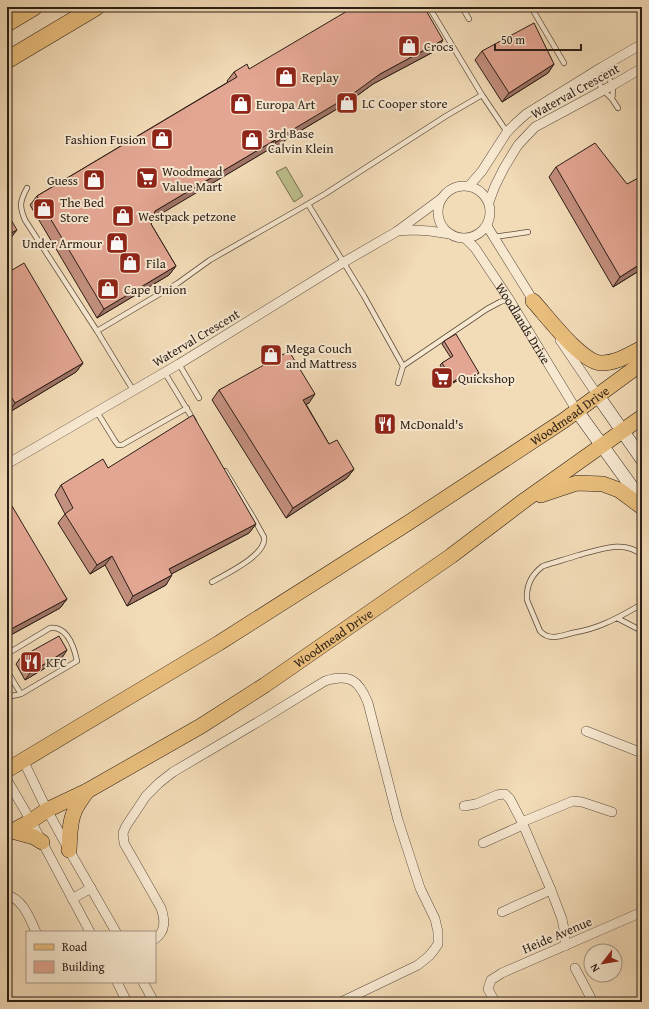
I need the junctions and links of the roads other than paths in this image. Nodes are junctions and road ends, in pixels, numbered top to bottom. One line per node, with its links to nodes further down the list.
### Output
1 (34, 7): 7 (highway)
2 (96, 7): 9 (highway)
3 (429, 7): 16 (lane)
4 (462, 7): 6 (lane)
5 (534, 12): 10 (lane)
6 (469, 19)
7 (7, 23)
8 (642, 44): 11 (street, Waterval Crescent)
9 (7, 60)
10 (564, 63)
11 (602, 67): 13 (street, Waterval Crescent); 14 (lane)
12 (642, 68): 14 (street, Waterval Crescent)
13 (593, 73): 15 (lane); 19 (street, Waterval Crescent)
14 (613, 85): 15 (street, Waterval Crescent); 17 (lane)
15 (603, 90): 17 (lane); 23 (street, Waterval Crescent)
16 (482, 95): 19 (lane); 24 (lane)
17 (612, 99): 18 (lane)
18 (618, 108)
19 (507, 132): 20 (street, Waterval Crescent)
20 (468, 186): 22 (street); 23 (street)
21 (27, 188): 34 (lane)
22 (442, 198): 26 (street, Waterval Crescent); 28 (street)
23 (489, 202): 25 (street)
24 (308, 204): 31 (lane); 34 (lane)
25 (487, 226): 29 (street, Woodlands Drive); 30 (street)
26 (396, 232): 28 (street, Waterval Crescent); 31 (street, Waterval Crescent)
27 (528, 232): 29 (lane)
28 (450, 234): 30 (street)
29 (494, 237): 33 (street, Woodlands Drive)
30 (466, 239): 32 (street, Woodlands Drive)
31 (344, 262): 37 (street, Waterval Crescent); 38 (lane)
32 (509, 299): 38 (lane); 45 (street, Woodlands Drive)
33 (533, 301): 35 (main road); 42 (street, Woodlands Drive)
34 (97, 331): 41 (lane)
35 (642, 348)
36 (642, 363): 42 (main road, Woodmead Drive)
37 (179, 364): 39 (street, Waterval Crescent); 43 (lane)
38 (403, 366): 40 (lane)
39 (165, 373): 41 (street, Waterval Crescent); 44 (lane)
40 (398, 383)
41 (134, 391): 46 (street, Waterval Crescent)
42 (598, 396): 45 (main road, Woodmead Drive); 49 (main road)
43 (199, 398)
44 (187, 408): 46 (lane); 48 (lane)
45 (577, 411): 50 (main road); 68 (main road, Woodmead Drive)
46 (97, 412): 52 (street, Waterval Crescent)
47 (642, 417): 49 (main road, Woodmead Drive)
48 (195, 422)
49 (622, 430): 50 (main road, Woodmead Drive); 51 (main road)
50 (602, 446): 54 (main road, Woodmead Drive); 55 (main road)
51 (642, 459)
52 (7, 464)
53 (224, 470): 58 (lane)
54 (525, 500): 56 (main road); 71 (main road, Woodmead Drive)
55 (642, 501)
56 (642, 507)
57 (642, 555): 60 (lane)
58 (212, 582)
59 (642, 604): 60 (lane)
60 (617, 618): 61 (lane)
61 (642, 630)
62 (7, 654): 64 (lane)
63 (7, 672): 64 (lane)
64 (21, 694): 65 (lane)
65 (7, 697)
66 (586, 731): 67 (street)
67 (642, 753)
68 (23, 760): 69 (main road, Woodmead Drive); 73 (street)
69 (7, 770)
70 (7, 780): 75 (street)
71 (87, 791): 73 (main road, Woodmead Drive); 80 (main road)
72 (464, 806): 76 (street)
73 (47, 810): 75 (main road, Woodmead Drive); 80 (street)
74 (612, 812): 76 (street)
75 (31, 821): 77 (main road, Woodmead Drive); 78 (street)
76 (523, 823): 79 (street); 82 (street)
77 (10, 832): 78 (main road)
78 (42, 842): 84 (street)
79 (483, 843)
80 (69, 850): 81 (street)
81 (91, 888): 84 (street); 89 (street)
82 (551, 890): 85 (street); 91 (street)
83 (7, 895): 87 (street)
84 (72, 899): 88 (street)
85 (502, 912)
86 (642, 912): 91 (street, Heide Avenue)
87 (36, 931)
88 (89, 931)
89 (115, 931)
90 (156, 938): 97 (street)
91 (565, 946): 98 (street, Heide Avenue)
92 (575, 968): 99 (street)
93 (118, 983): 95 (street)
94 (144, 983): 96 (street)
95 (127, 1002)
96 (154, 1002)
97 (341, 1002)
98 (495, 1002)
99 (592, 1002)

